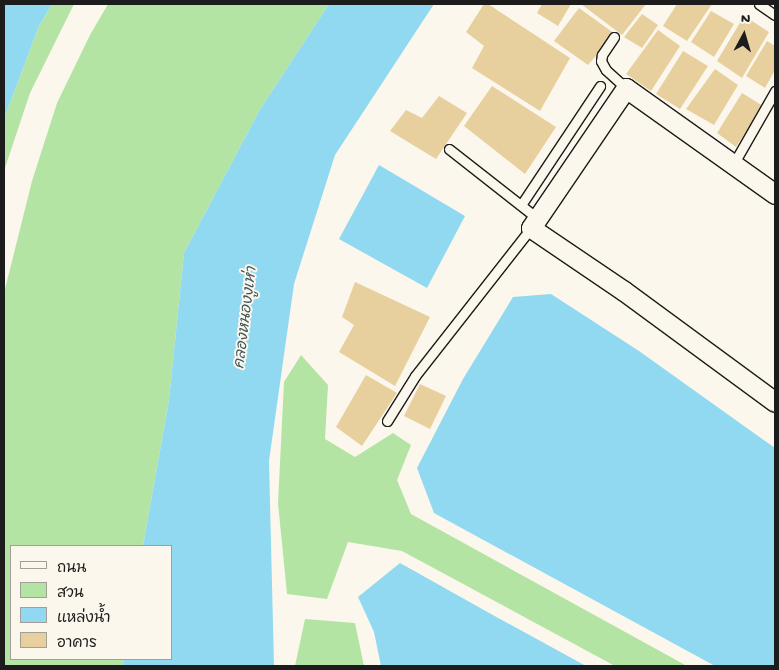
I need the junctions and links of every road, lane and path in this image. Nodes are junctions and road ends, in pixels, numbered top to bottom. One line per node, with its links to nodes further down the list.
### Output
1 (759, 4): 2 (lane)
2 (775, 15)
3 (614, 37): 5 (lane)
4 (600, 86): 10 (lane)
5 (626, 88): 8 (street); 11 (street)
6 (775, 92): 8 (lane)
7 (449, 149): 10 (lane)
8 (734, 163): 9 (street)
9 (775, 194)
10 (521, 205): 11 (lane)
11 (534, 223): 12 (street); 13 (lane)
12 (775, 402)
13 (387, 421)

